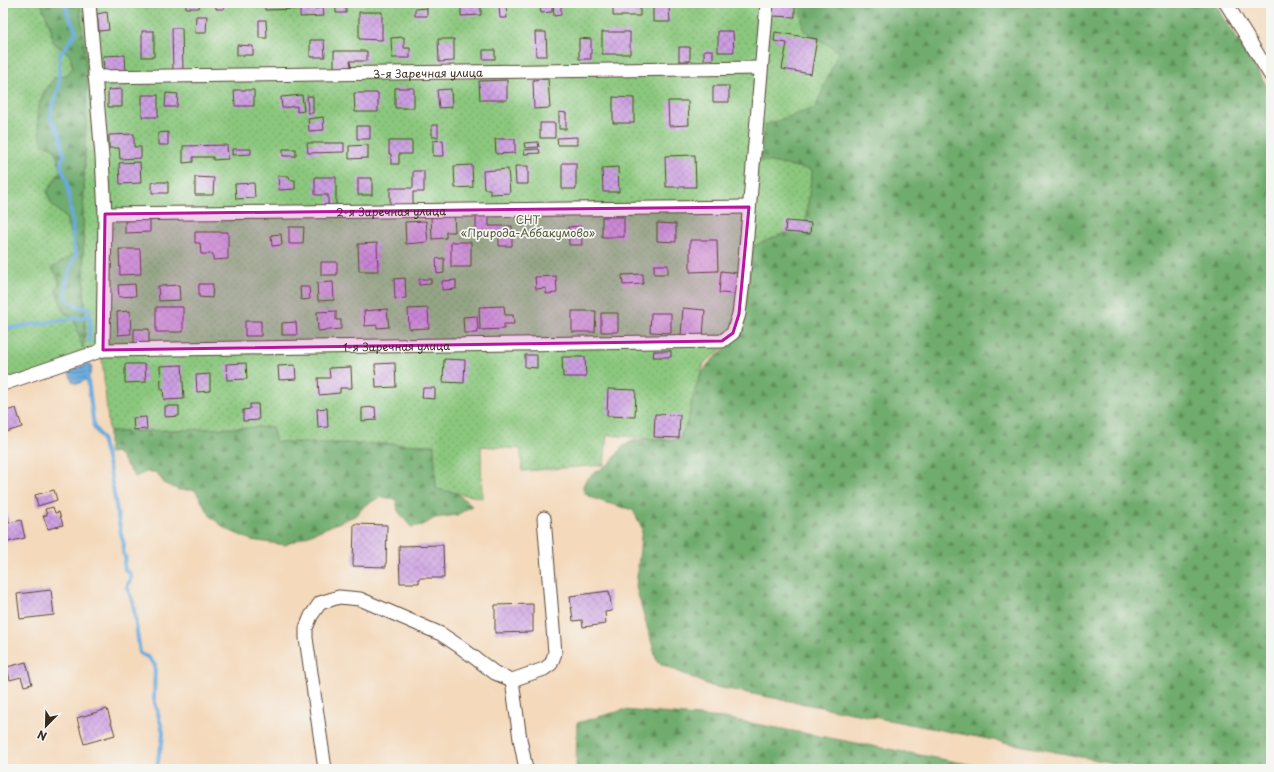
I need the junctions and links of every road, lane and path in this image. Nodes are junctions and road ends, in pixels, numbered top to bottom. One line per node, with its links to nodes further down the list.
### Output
1 (89, 3): 6 (street)
2 (767, 3): 4 (street, 1-я Заречная улица)
3 (1226, 3): 5 (street)
4 (761, 68): 6 (street, 3-я Заречная улица); 7 (street, 1-я Заречная улица)
5 (1271, 76)
6 (95, 77): 8 (street)
7 (749, 207): 8 (street, 2-я Заречная улица); 9 (street, 1-я Заречная улица)
8 (105, 214): 9 (street)
9 (103, 350): 10 (street, 1-я Заречная улица)
10 (3, 384)
11 (544, 518): 12 (street)
12 (512, 680): 13 (street); 14 (street)
13 (325, 769)
14 (526, 769)

